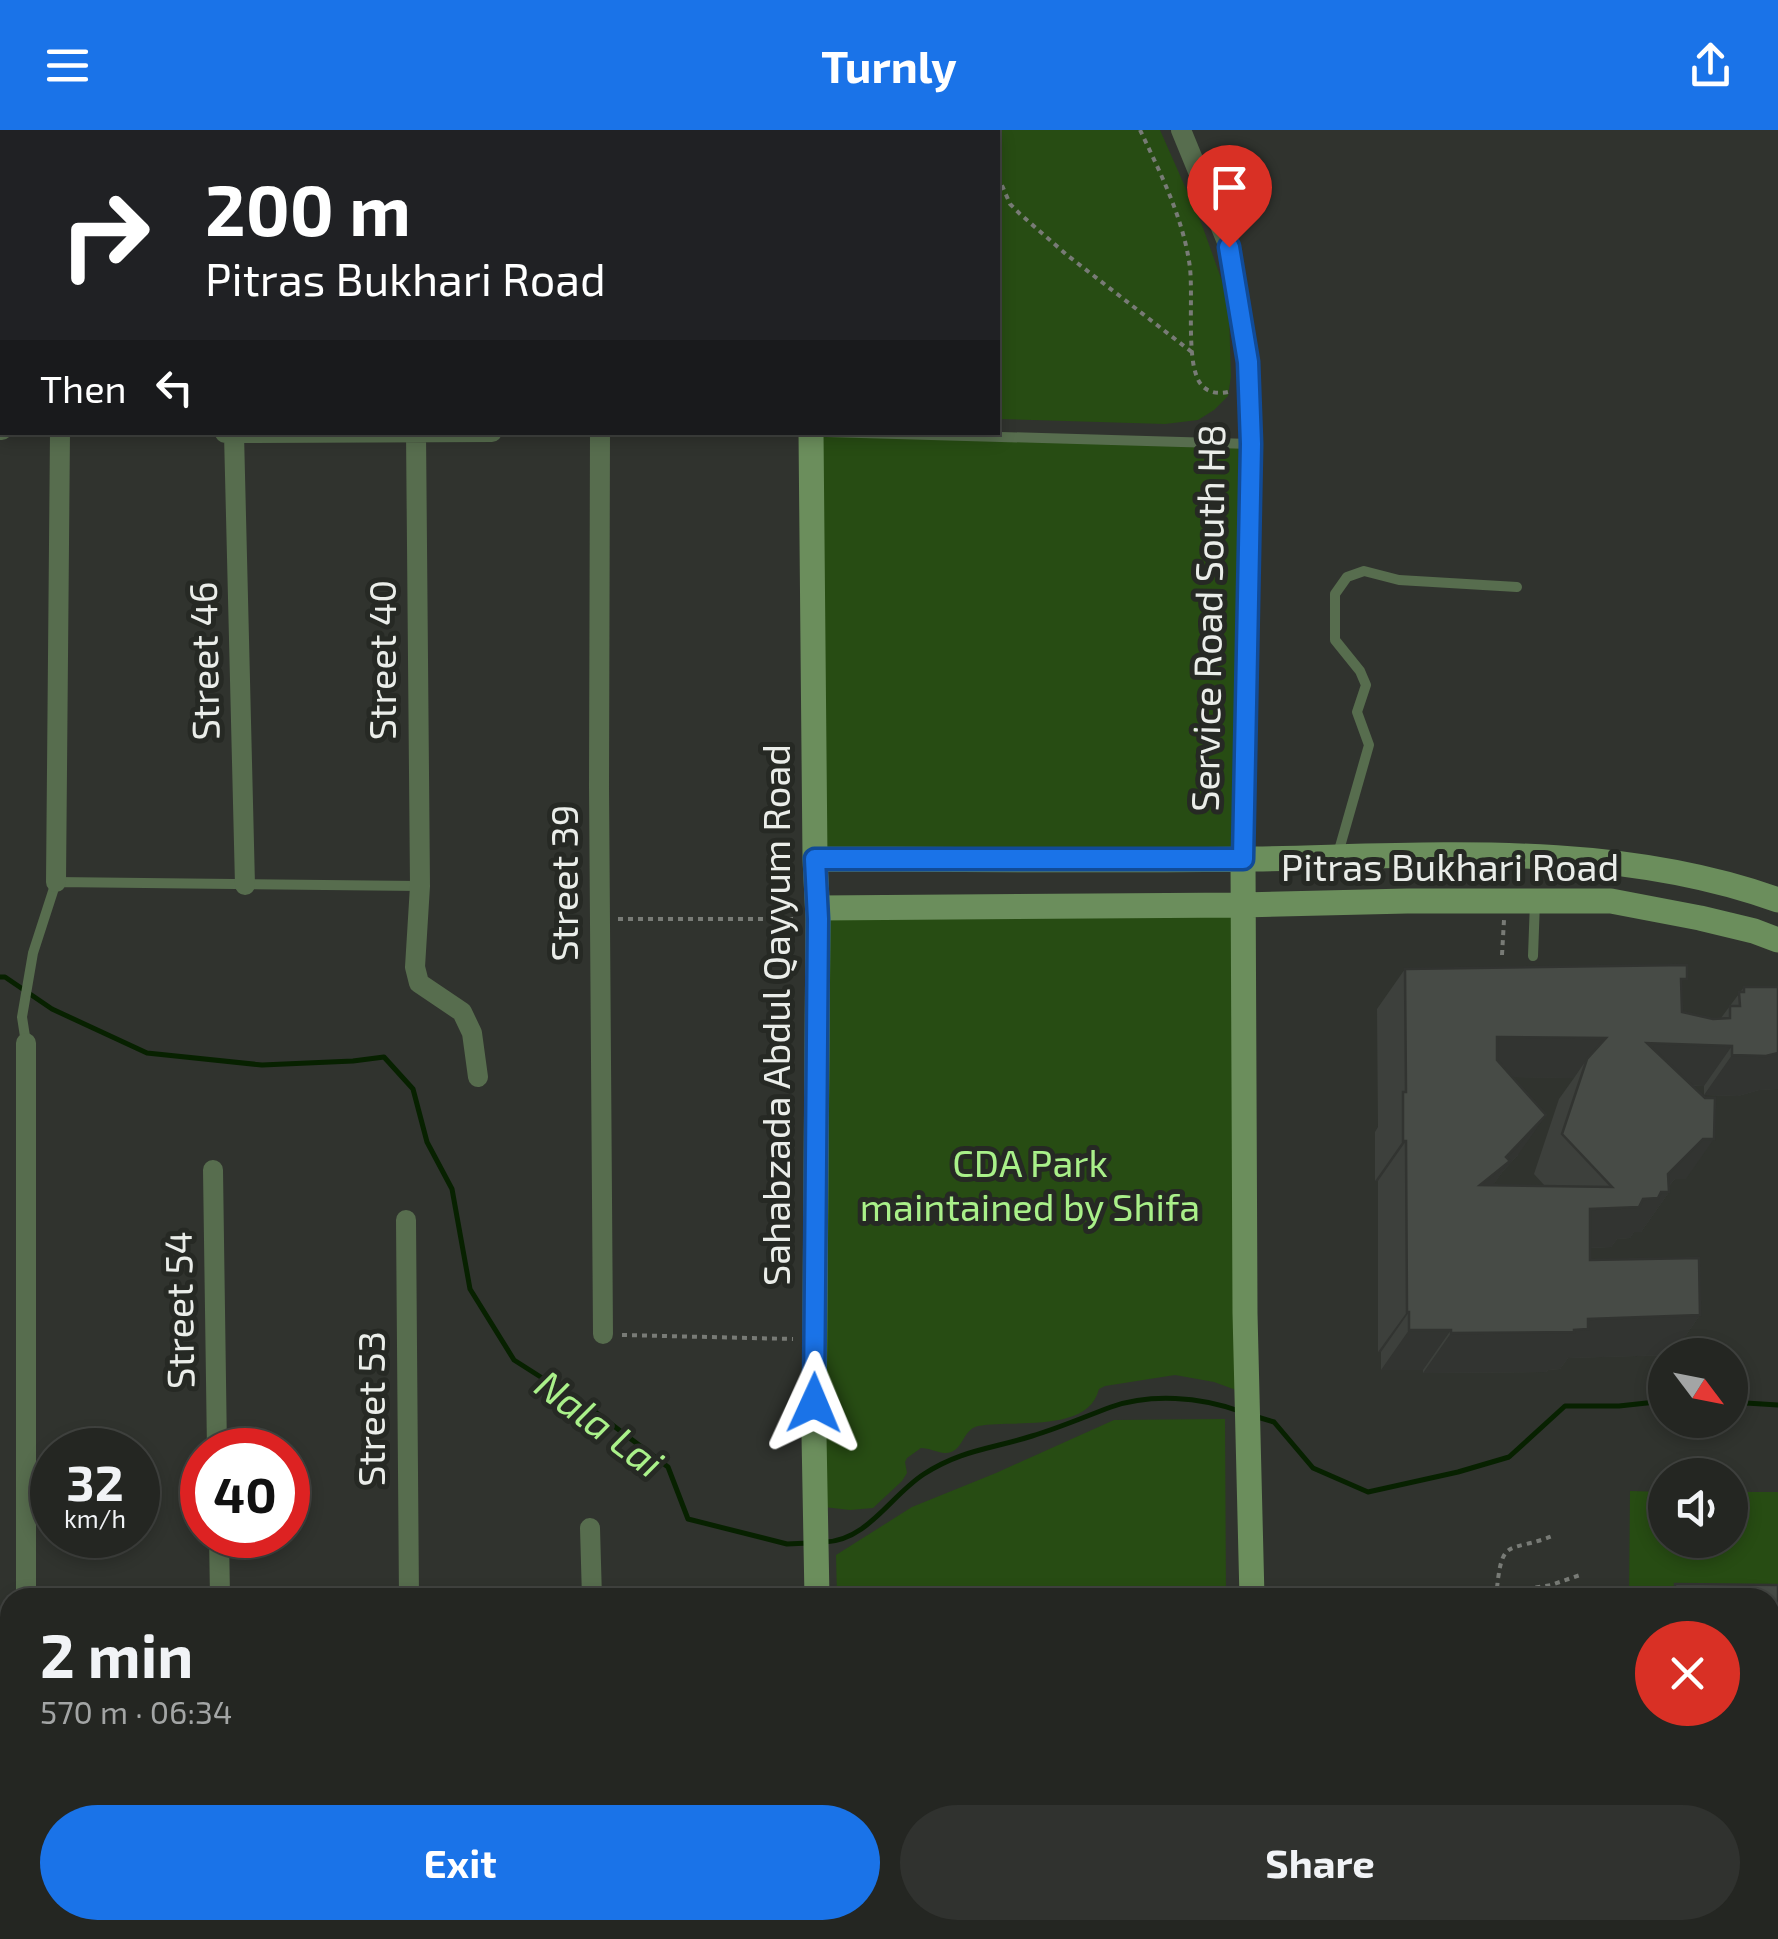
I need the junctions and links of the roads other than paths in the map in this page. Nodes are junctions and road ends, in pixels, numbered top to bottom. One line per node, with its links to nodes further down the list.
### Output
1 (1181, 130): 8 (street, Service Road South H8)
2 (60, 435): 13 (street)
3 (227, 435): 14 (street, Street 46)
4 (416, 435): 15 (street, Street 40)
5 (600, 435): 26 (street, Street 39)
6 (811, 435): 11 (street, Sahabzada Abdul Qayyum Road)
7 (932, 435): 8 (lane)
8 (1251, 444): 12 (street, Service Road South H8)
9 (1517, 587): 10 (lane)
10 (1336, 857): 12 (street, Pitras Bukhari Road); 17 (street, Pitras Bukhari Road)
11 (815, 859): 12 (street, Pitras Bukhari Road); 19 (street, Sahabzada Abdul Qayyum Road)
12 (1243, 859): 18 (street, Service Road South H8)
13 (56, 882): 14 (lane); 22 (lane)
14 (245, 886): 15 (lane)
15 (420, 886): 23 (street, Street 40)
16 (1534, 900): 18 (street, Pitras Bukhari Road); 20 (street, Pitras Bukhari Road); 21 (lane)
17 (1778, 900)
18 (1242, 905): 19 (street, Pitras Bukhari Road); 35 (street, Service Road South H8)
19 (818, 914): 34 (street, Sahabzada Abdul Qayyum Road)
20 (1778, 940)
21 (1533, 956)
22 (26, 1044): 30 (street)
23 (478, 1078)
24 (213, 1170): 27 (street, Street 54)
25 (406, 1220): 32 (street, Street 53)
26 (602, 1334)
27 (217, 1428)
28 (590, 1528): 33 (street)
29 (219, 1558): 31 (street)
30 (26, 1588)
31 (220, 1588)
32 (408, 1588)
33 (592, 1588)
34 (816, 1588)
35 (1252, 1588)

